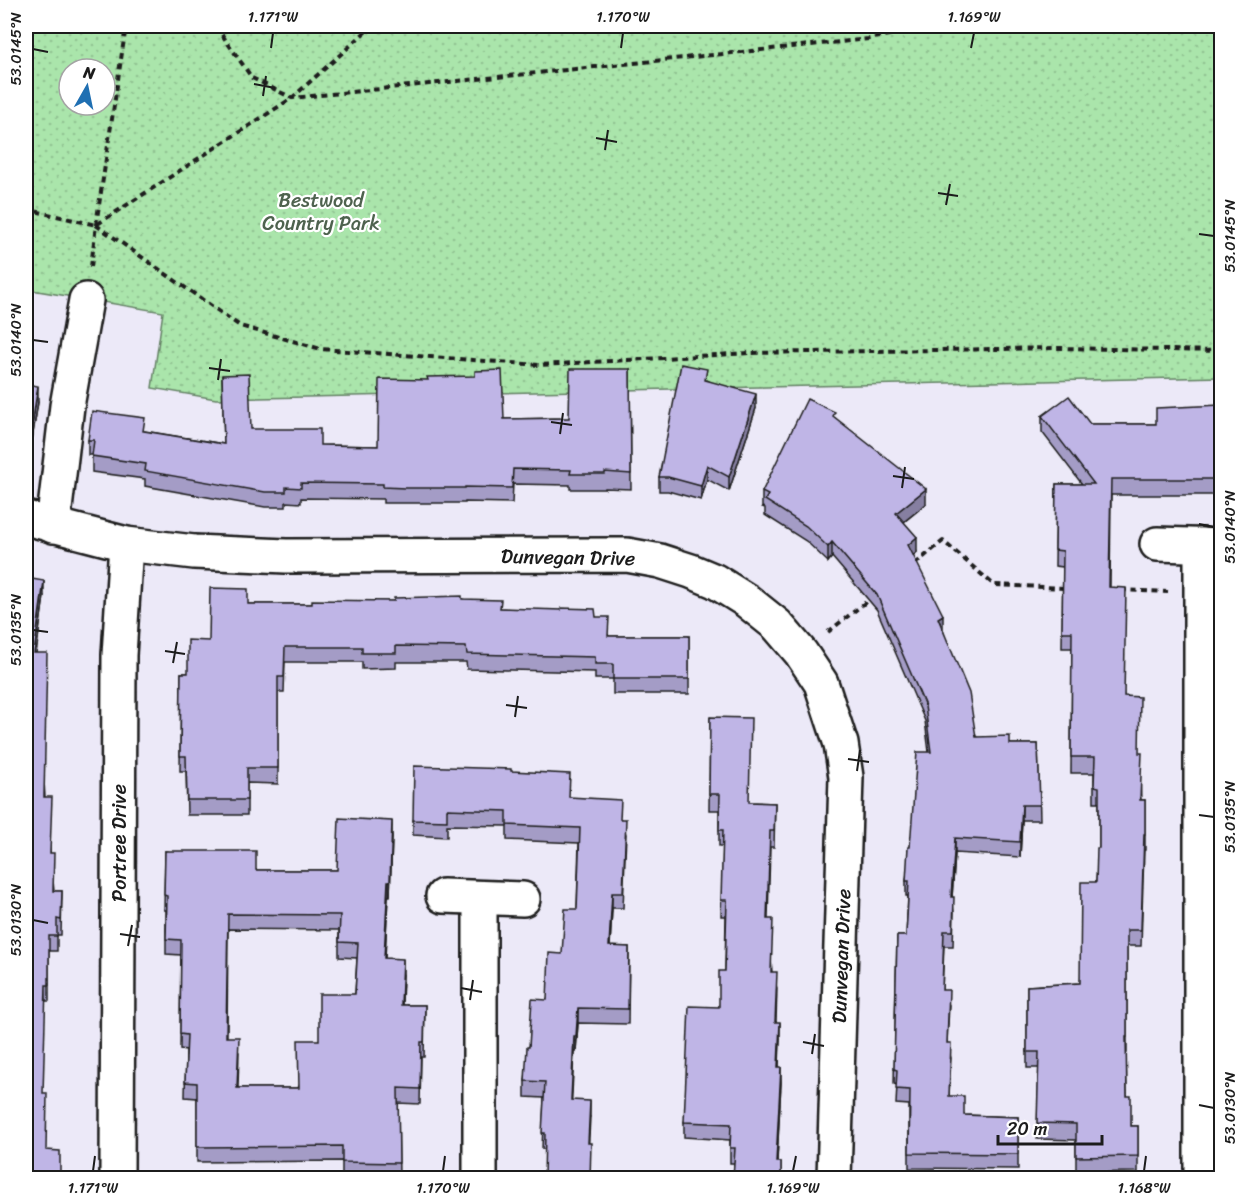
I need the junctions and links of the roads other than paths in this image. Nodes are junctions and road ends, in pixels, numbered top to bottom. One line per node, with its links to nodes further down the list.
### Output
1 (86, 300): 2 (street)
2 (39, 522): 3 (street, Dunvegan Drive)
3 (126, 544): 9 (street, Portree Drive); 11 (street, Dunvegan Drive)
4 (1157, 544): 5 (street)
5 (1211, 546): 12 (street)
6 (443, 896): 7 (street)
7 (480, 898): 8 (street); 10 (street)
8 (523, 899)
9 (117, 1179)
10 (480, 1179)
11 (834, 1179)
12 (1201, 1179)

